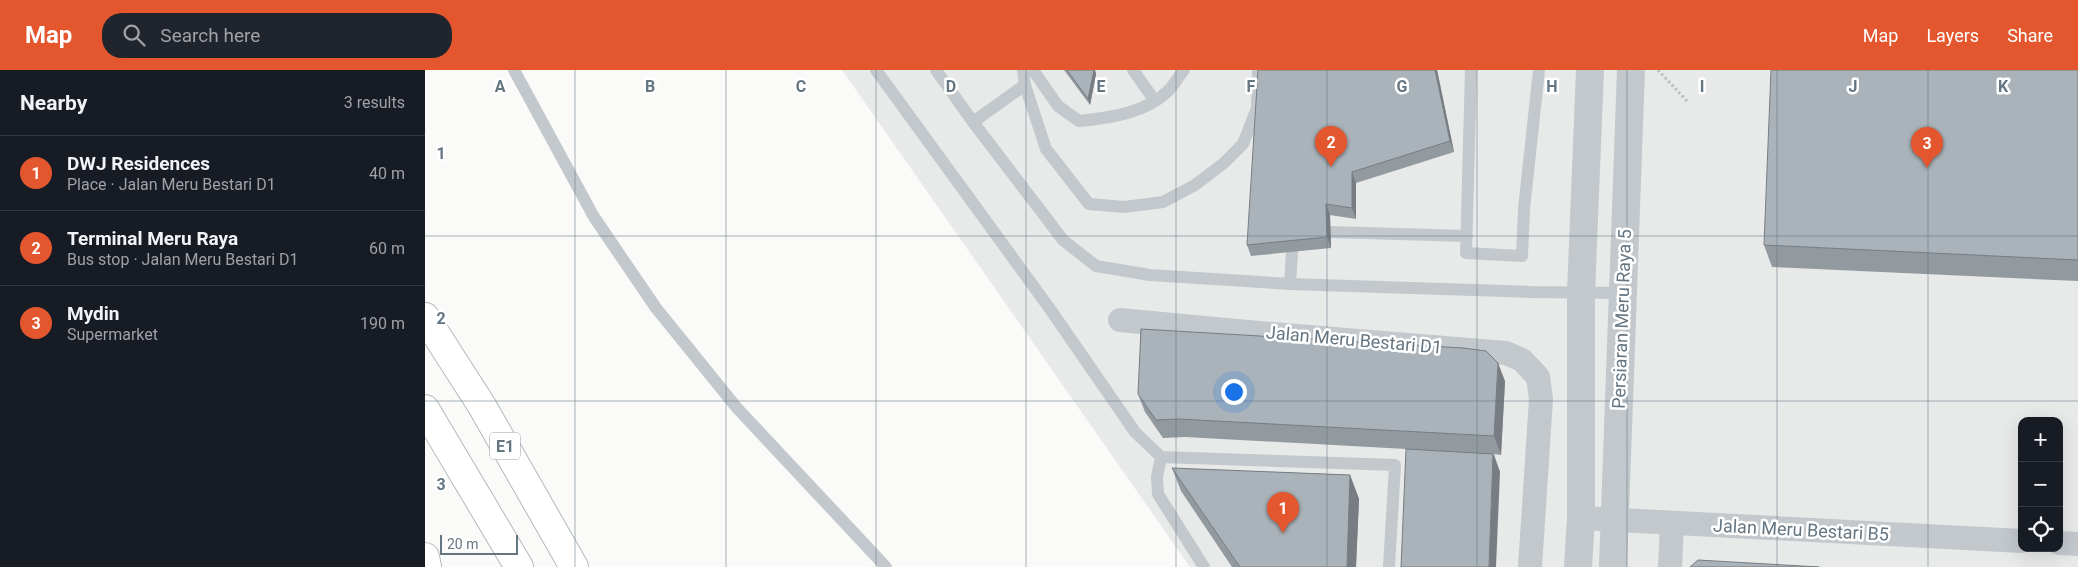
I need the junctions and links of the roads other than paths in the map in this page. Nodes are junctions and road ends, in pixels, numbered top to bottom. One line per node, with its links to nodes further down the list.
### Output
1 (513, 70): 36 (lane)
2 (876, 70): 25 (lane)
3 (936, 70): 15 (lane)
4 (1023, 70): 13 (lane)
5 (1033, 70): 14 (lane)
6 (1133, 70): 14 (lane)
7 (1184, 70): 14 (lane)
8 (1258, 70): 13 (lane)
9 (1471, 70): 17 (lane)
10 (1539, 70): 17 (lane)
11 (1590, 70): 20 (street)
12 (1631, 70): 21 (street, Persiaran Meru Raya 5)
13 (1025, 85): 15 (lane)
14 (1155, 102)
15 (973, 122): 19 (lane)
16 (1329, 232): 17 (lane)
17 (1467, 236)
18 (1292, 252): 19 (lane)
19 (1290, 284): 20 (lane)
20 (1581, 293): 21 (lane); 26 (street)
21 (1623, 293): 27 (street, Persiaran Meru Raya 5)
22 (425, 317): 35 (highway, E1)
23 (1120, 320): 39 (street, Jalan Meru Bestari D1)
24 (425, 409): 34 (highway)
25 (1161, 457): 37 (lane); 38 (lane)
26 (1581, 518): 27 (street, Jalan Meru Bestari B5); 40 (street)
27 (1616, 520): 28 (street, Jalan Meru Bestari B5); 41 (street, Persiaran Meru Raya 5)
28 (1672, 523): 29 (street, Jalan Meru Bestari B5); 42 (street)
29 (2018, 541)
30 (2063, 543): 31 (street)
31 (2078, 544)
32 (425, 557): 33 (highway)
33 (427, 567)
34 (519, 567)
35 (574, 567)
36 (886, 567)
37 (1204, 567)
38 (1389, 567)
39 (1530, 567)
40 (1578, 567)
41 (1613, 567)
42 (1670, 567)

